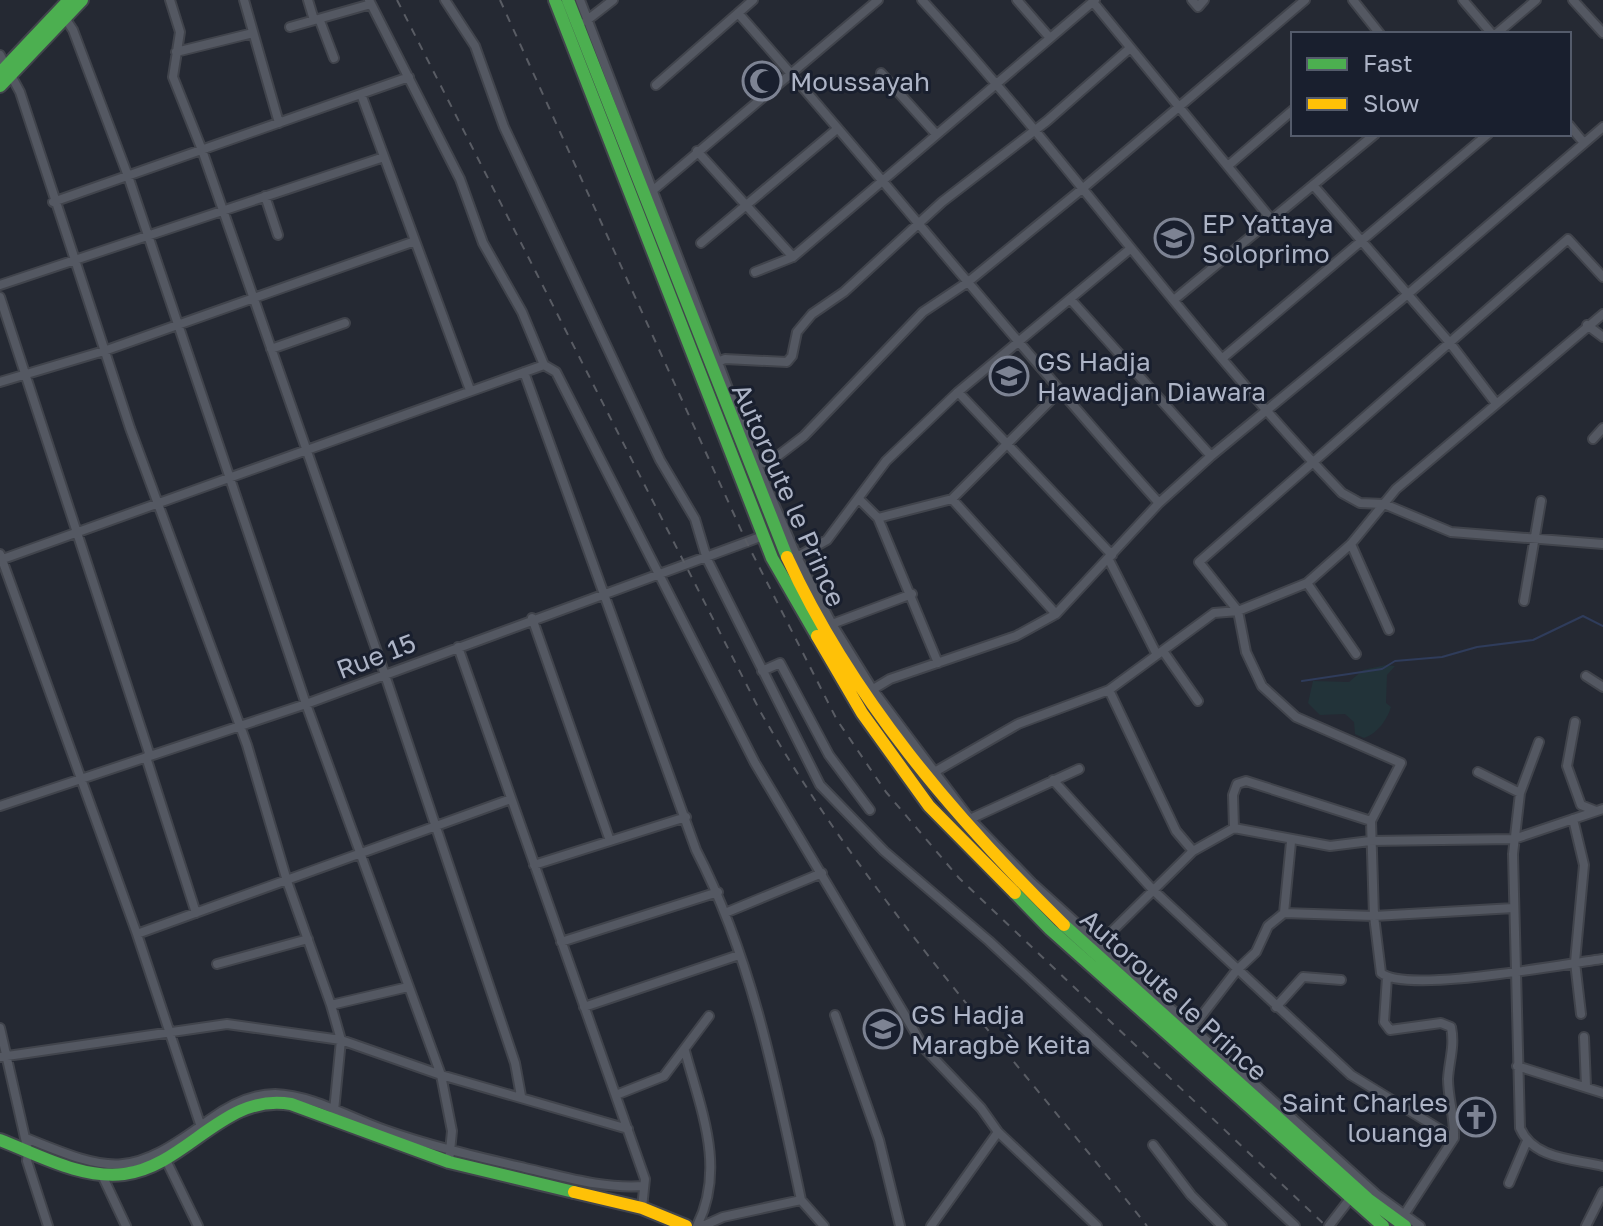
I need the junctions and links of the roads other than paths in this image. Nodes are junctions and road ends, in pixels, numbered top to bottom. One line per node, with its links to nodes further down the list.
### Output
1 (69, 0): 38 (main road)
2 (82, 0): 25 (main road)
3 (170, 0): 36 (street)
4 (244, 0): 32 (street)
5 (308, 0): 26 (street)
6 (445, 0): 132 (street)
7 (555, 0): 125 (main road, Autoroute le Prince)
8 (568, 0): 27 (main road, Autoroute le Prince)
9 (580, 0): 27 (street)
10 (613, 0): 27 (street)
11 (753, 0): 24 (street)
12 (878, 0): 39 (street)
13 (922, 0): 42 (street)
14 (1017, 0): 34 (street)
15 (1192, 0): 16 (street)
16 (1204, 0)
17 (1305, 0): 46 (street)
18 (1353, 0): 29 (street)
19 (1463, 0): 30 (street)
20 (1536, 0): 31 (street)
21 (1573, 0): 33 (street)
22 (1094, 1): 34 (street); 35 (street)
23 (370, 2): 26 (street); 41 (street)
24 (738, 13): 39 (street); 43 (street)
25 (65, 18): 38 (main road); 61 (street)
26 (317, 20): 28 (street); 37 (street)
27 (583, 22): 65 (main road, Autoroute le Prince)
28 (290, 27)
29 (1378, 32)
30 (1492, 32)
31 (1496, 32)
32 (253, 33): 36 (street); 48 (street)
33 (1603, 33)
34 (1050, 38): 42 (street)
35 (1129, 49): 46 (street); 51 (street)
36 (176, 52): 57 (street)
37 (334, 58)
38 (4, 67): 44 (main road); 67 (street)
39 (791, 73): 52 (street); 58 (street)
40 (881, 73): 53 (street)
41 (409, 77): 45 (street); 100 (street)
42 (998, 82): 51 (street); 53 (street)
43 (656, 85)
44 (0, 86)
45 (361, 94): 48 (street); 59 (street)
46 (1178, 107): 60 (street); 64 (street)
47 (1291, 112): 60 (street)
48 (279, 123): 57 (street)
49 (1571, 127): 56 (street)
50 (1603, 127): 56 (street)
51 (1036, 128): 64 (street); 71 (street)
52 (837, 129): 62 (street); 68 (street)
53 (936, 134): 62 (street)
54 (1373, 136): 63 (street)
55 (1486, 136): 75 (street)
56 (1584, 143): 84 (street)
57 (202, 150): 61 (street); 69 (street)
58 (697, 151): 65 (street); 68 (street)
59 (384, 157): 66 (street); 74 (street)
60 (1229, 165): 70 (street)
61 (128, 176): 67 (street); 73 (street)
62 (882, 182): 71 (street); 78 (street)
63 (1313, 185): 70 (street); 75 (street)
64 (1082, 189): 77 (street); 82 (street)
65 (648, 194): 99 (main road, Autoroute le Prince)
66 (265, 196): 69 (street); 72 (street)
67 (53, 202): 79 (street)
68 (746, 207): 76 (street); 78 (street)
69 (221, 210): 73 (street); 86 (street)
70 (1271, 219): 87 (street)
71 (920, 222): 82 (street); 99 (street)
72 (278, 235)
73 (147, 237): 79 (street); 90 (street)
74 (415, 241): 86 (street); 104 (street)
75 (1361, 241): 84 (street); 98 (street)
76 (701, 243)
77 (1130, 249): 87 (street); 88 (street)
78 (793, 257): 80 (street)
79 (73, 261): 83 (street); 97 (street)
80 (755, 272)
81 (1603, 277): 95 (street)
82 (968, 282): 94 (street); 115 (street)
83 (0, 285)
84 (1408, 294): 95 (street); 108 (street)
85 (0, 297): 102 (street)
86 (252, 297): 90 (street); 96 (street)
87 (1175, 299): 98 (street)
88 (1071, 300): 94 (street); 113 (street)
89 (1603, 314): 92 (street)
90 (178, 322): 97 (street); 116 (street)
91 (345, 323): 96 (street)
92 (1587, 325): 93 (street); 107 (street)
93 (1603, 337)
94 (1019, 343): 105 (street); 106 (street)
95 (1450, 343): 107 (street); 114 (street)
96 (271, 349): 112 (street)
97 (104, 351): 102 (street); 121 (street)
98 (1224, 357): 108 (street)
99 (713, 364): 115 (main road, Autoroute le Prince)
100 (544, 365): 101 (street); 133 (street)
101 (524, 372): 104 (street); 135 (street)
102 (25, 373): 103 (street); 124 (street)
103 (0, 382)
104 (470, 390): 112 (street)
105 (958, 392): 111 (street); 117 (street)
106 (1059, 392): 111 (street); 120 (street)
107 (1495, 402): 122 (street)
108 (1269, 410): 113 (street); 114 (street)
109 (1603, 428): 110 (street)
110 (1593, 439)
111 (1005, 445): 118 (street); 129 (street)
112 (307, 451): 116 (street); 148 (street)
113 (1211, 456): 120 (street)
114 (1312, 462): 122 (street); 138 (street)
115 (753, 465): 131 (main road, Autoroute le Prince)
116 (232, 478): 121 (street); 154 (street)
117 (859, 499): 123 (street); 131 (street)
118 (952, 499): 123 (street); 139 (street)
119 (1541, 501): 126 (street)
120 (1159, 503): 129 (street)
121 (156, 504): 124 (street); 156 (street)
122 (1384, 504): 126 (street); 127 (street)
123 (878, 518): 136 (street)
124 (76, 533): 130 (street); 158 (street)
125 (763, 536): 132 (street, Rue 15); 240 (main road, Autoroute le Prince)
126 (1535, 540): 128 (street); 137 (street)
127 (1351, 544): 134 (street); 142 (street)
128 (1603, 544)
129 (1110, 556): 139 (street); 144 (street)
130 (1, 557): 162 (street)
131 (793, 558): 141 (street); 152 (main road, Autoroute le Prince)
132 (707, 559): 133 (street, Rue 15); 147 (street)
133 (659, 574): 135 (street, Rue 15); 182 (street)
134 (1307, 583): 138 (street); 145 (street)
135 (606, 592): 140 (street, Rue 15); 169 (street)
136 (912, 594): 141 (street); 146 (street)
137 (1524, 601)
138 (1238, 611): 144 (street); 172 (street)
139 (1056, 614): 146 (street)
140 (532, 618): 143 (street, Rue 15); 176 (street)
141 (832, 624): 152 (street)
142 (1389, 630)
143 (458, 647): 148 (street, Rue 15); 165 (street)
144 (1160, 653): 151 (street); 153 (street)
145 (1356, 654)
146 (938, 663): 152 (street)
147 (762, 671): 167 (street); 254 (street)
148 (385, 675): 154 (street, Rue 15); 173 (street)
149 (1586, 676): 150 (street)
150 (1603, 687)
151 (1109, 690): 161 (street); 179 (street)
152 (870, 692): 161 (main road, Autoroute le Prince)
153 (1198, 701)
154 (306, 704): 156 (street, Rue 15); 180 (street)
155 (1575, 722): 168 (street)
156 (238, 726): 158 (street, Rue 15); 183 (street)
157 (1539, 742): 164 (street)
158 (148, 757): 162 (street, Rue 15); 187 (street)
159 (1079, 769): 163 (street)
160 (1478, 772): 164 (street)
161 (930, 775): 170 (street); 194 (main road, Autoroute le Prince)
162 (81, 778): 166 (street, Rue 15); 191 (street)
163 (1053, 780): 170 (street); 184 (street)
164 (1520, 793): 175 (street)
165 (511, 799): 173 (street); 181 (street)
166 (0, 806)
167 (870, 810)
168 (1600, 810): 171 (street)
169 (686, 817): 176 (street); 185 (street)
170 (970, 819): 194 (street)
171 (1573, 819): 175 (street); 197 (street)
172 (1371, 821): 174 (street); 177 (street)
173 (436, 826): 180 (street); 222 (street)
174 (1234, 828): 178 (street); 179 (street)
175 (1514, 839): 177 (street); 186 (street)
176 (610, 841): 181 (street)
177 (1370, 841): 178 (street); 190 (street)
178 (1291, 842): 189 (street)
179 (1193, 851): 184 (street)
180 (359, 855): 183 (street); 203 (street)
181 (534, 865): 193 (street)
182 (822, 873): 188 (street); 226 (street)
183 (287, 881): 187 (street); 192 (street)
184 (1153, 890): 194 (street); 199 (street)
185 (718, 892): 188 (street); 193 (street)
186 (1514, 908): 190 (street); 200 (street)
187 (196, 913): 191 (street)
188 (725, 913): 195 (street)
189 (1284, 913): 190 (street); 199 (street)
190 (1374, 916): 201 (street)
191 (137, 934): 211 (street)
192 (308, 939): 198 (street); 204 (street)
193 (561, 942): 205 (street)
194 (1096, 947): 212 (main road, Autoroute le Prince)
195 (739, 955): 205 (street); 239 (street)
196 (1603, 959): 197 (street)
197 (1575, 962): 200 (street); 207 (street)
198 (217, 964)
199 (1236, 971): 206 (street); 212 (street)
200 (1517, 972): 201 (street); 217 (street)
201 (1387, 977): 227 (street)
202 (1341, 980): 206 (street)
203 (408, 987): 204 (street); 218 (street)
204 (331, 1005): 214 (street)
205 (584, 1007): 221 (street)
206 (1276, 1007): 227 (street)
207 (1581, 1014)
208 (835, 1015): 250 (street)
209 (709, 1016): 215 (street)
210 (0, 1028): 216 (street)
211 (167, 1031): 214 (street); 216 (street); 225 (street)
212 (1190, 1032): 242 (main road, Autoroute le Prince)
213 (1584, 1037): 219 (street)
214 (341, 1040): 218 (street); 223 (street)
215 (685, 1051): 221 (street); 247 (street)
216 (5, 1056): 230 (street)
217 (1517, 1066): 219 (street); 229 (street)
218 (441, 1075): 222 (street); 232 (street)
219 (1586, 1086): 220 (street)
220 (1603, 1093)
221 (616, 1095): 224 (street)
222 (521, 1096): 224 (street)
223 (333, 1116): 225 (main road); 232 (main road)
224 (628, 1129): 237 (street)
225 (202, 1130): 230 (street); 233 (main road)
226 (998, 1132): 251 (street); 252 (street)
227 (1454, 1138): 242 (street)
228 (0, 1140): 230 (main road)
229 (1526, 1143): 234 (street); 236 (street)
230 (27, 1144): 235 (main road); 243 (street)
231 (1153, 1145): 253 (street)
232 (449, 1156): 237 (street); 241 (main road)
233 (166, 1160): 235 (main road); 245 (street)
234 (1603, 1166)
235 (102, 1175): 244 (street)
236 (1509, 1183)
237 (644, 1186): 241 (street)
238 (1603, 1192): 258 (street)
239 (801, 1200): 248 (street); 249 (street)
240 (1349, 1200): 255 (street); 256 (main road, Autoroute le Prince)
241 (642, 1208): 246 (main road)
242 (1404, 1221): 257 (street)
243 (48, 1226)
244 (126, 1226)
245 (198, 1226)
246 (686, 1226)
247 (697, 1226)
248 (703, 1226)
249 (824, 1226)
250 (900, 1226)
251 (931, 1226)
252 (1097, 1226)
253 (1222, 1226)
254 (1295, 1226)
255 (1329, 1226)
256 (1383, 1226)
257 (1420, 1226)
258 (1586, 1226)

